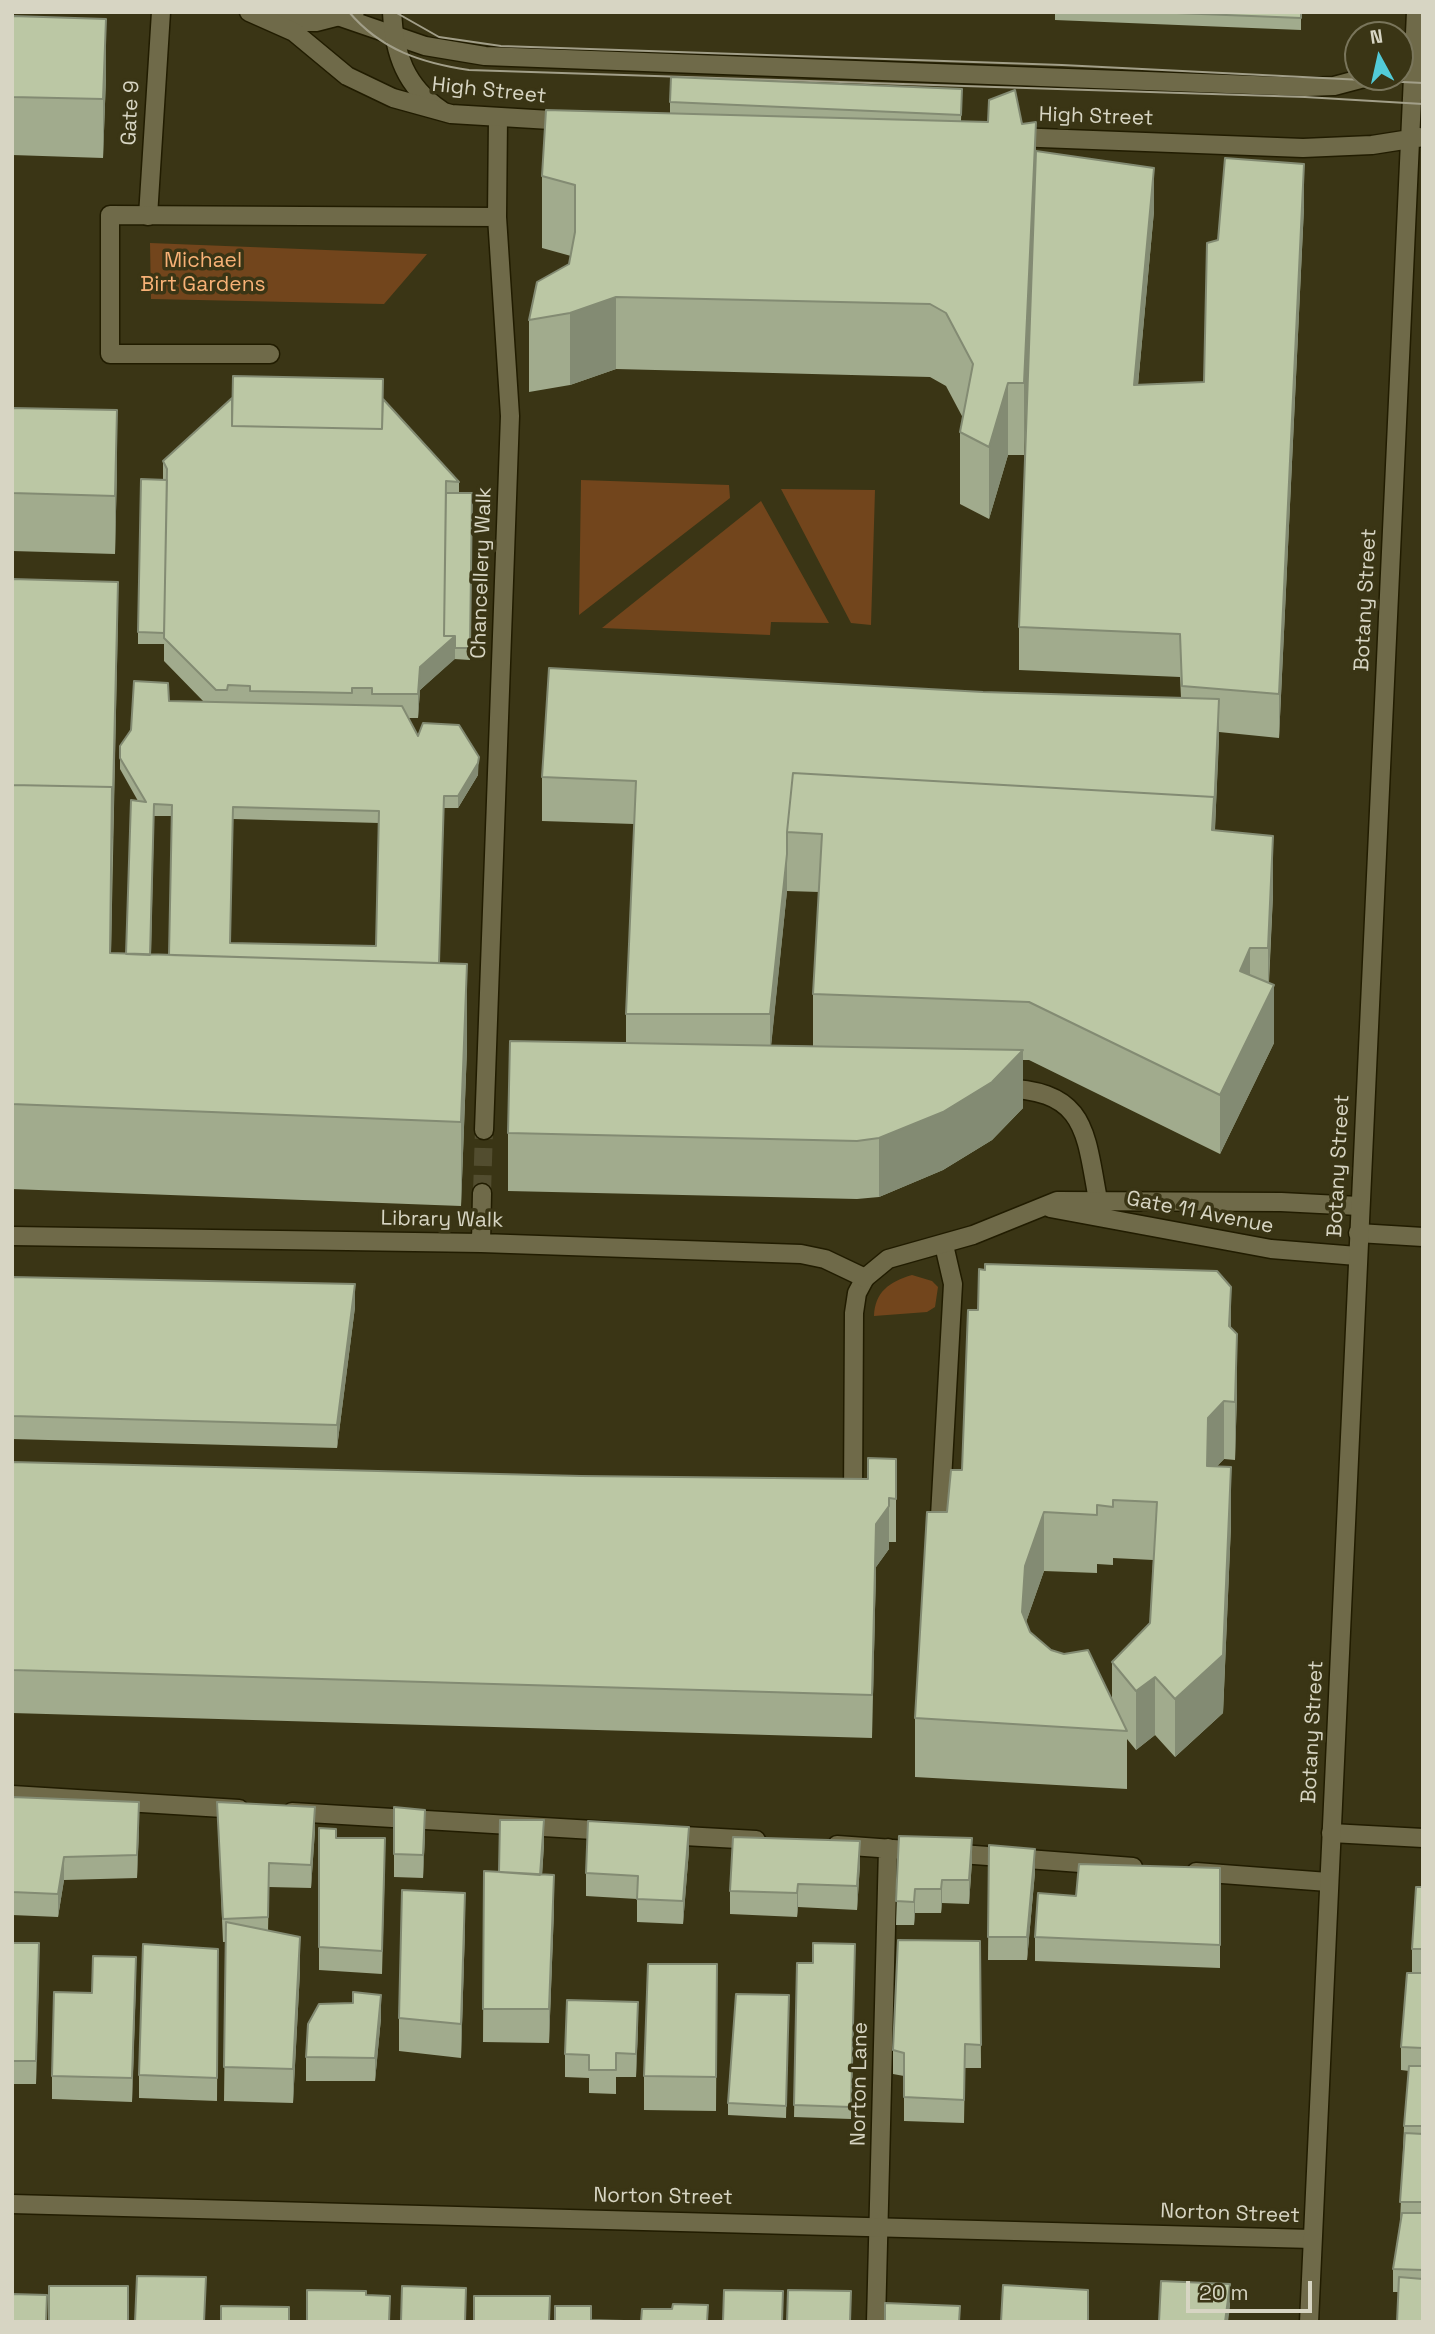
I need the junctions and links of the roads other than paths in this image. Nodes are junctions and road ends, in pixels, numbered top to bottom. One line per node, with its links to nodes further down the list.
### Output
1 (162, 12): 16 (street, Gate 9)
2 (249, 12): 6 (street, High Street)
3 (392, 12): 7 (street)
4 (1416, 12): 8 (street, Botany Street)
5 (342, 14): 6 (street); 7 (street, High Street)
6 (277, 22): 11 (street, High Street)
7 (395, 37): 9 (street, High Street); 11 (street)
8 (1414, 38)
9 (1344, 83)
10 (1413, 91): 15 (street, Botany Street)
11 (451, 114): 12 (street, High Street)
12 (498, 118): 13 (street, High Street); 17 (street, Chancellery Walk)
13 (578, 121)
14 (996, 136): 15 (street, High Street)
15 (1416, 138): 22 (street, Botany Street)
16 (148, 216): 17 (street); 18 (street)
17 (497, 216): 20 (street, Chancellery Walk)
18 (270, 354)
19 (984, 1088): 23 (street)
20 (484, 1130)
21 (482, 1193): 27 (street)
22 (1359, 1206): 23 (street, Gate 11 Avenue); 24 (street, Botany Street)
23 (1099, 1208): 28 (street, Gate 11 Avenue); 29 (street, Gate 11 Avenue)
24 (1358, 1233): 26 (street); 29 (street, Botany Street)
25 (12, 1236): 27 (street, Library Walk)
26 (1423, 1237)
27 (481, 1243): 30 (street, Library Walk)
28 (944, 1245): 30 (street, Gate 11 Avenue); 33 (street)
29 (1357, 1256): 37 (street, Botany Street)
30 (865, 1278): 31 (street)
31 (853, 1445): 32 (street); 34 (street)
32 (836, 1482)
33 (940, 1516)
34 (853, 1521)
35 (12, 1795): 36 (street)
36 (624, 1832)
37 (1331, 1833): 39 (street); 45 (street, Botany Street)
38 (652, 1834): 40 (street)
39 (1423, 1838)
40 (777, 1841)
41 (819, 1844): 42 (street)
42 (888, 1848): 43 (street); 47 (street, Norton Lane)
43 (1145, 1868)
44 (1172, 1870): 45 (street)
45 (1328, 1882): 48 (street, Botany Street)
46 (12, 2204): 47 (street, Norton Street)
47 (879, 2225): 48 (street, Norton Street); 49 (street, Norton Lane)
48 (1312, 2239): 50 (street, Botany Street)
49 (876, 2322)
50 (1309, 2322)

